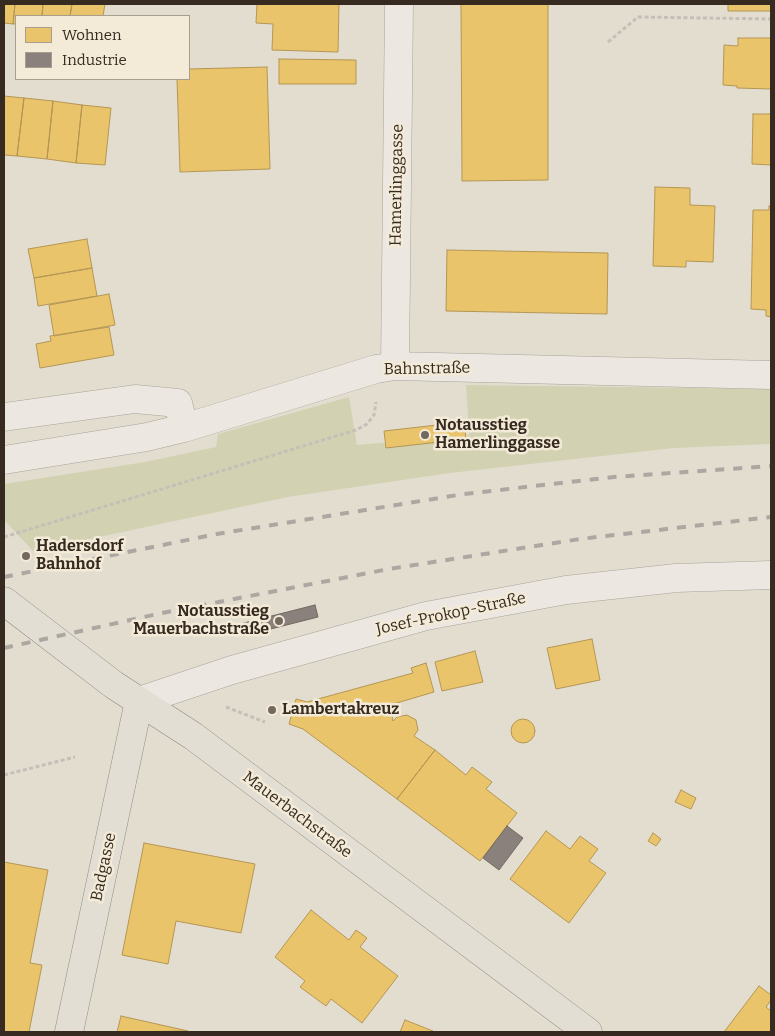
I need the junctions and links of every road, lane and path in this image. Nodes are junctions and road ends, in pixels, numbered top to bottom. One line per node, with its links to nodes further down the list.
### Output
1 (399, 4): 4 (street, Hamerlinggasse)
2 (771, 19): 3 (path)
3 (608, 42)
4 (386, 367): 5 (street, Bahnstraße); 7 (street, Bahnstraße); 9 (path)
5 (771, 375)
6 (4, 417): 7 (street)
7 (184, 428): 8 (street, Bahnstraße)
8 (4, 460)
9 (4, 537)
10 (771, 576): 12 (street, Josef-Prokop-Straße)
11 (4, 601): 12 (main road, Mauerbachstraße)
12 (139, 701): 17 (main road, Badgasse); 18 (main road, Mauerbachstraße)
13 (241, 714): 14 (path)
14 (265, 722)
15 (76, 757): 16 (path)
16 (4, 775)
17 (69, 1032)
18 (588, 1032)

